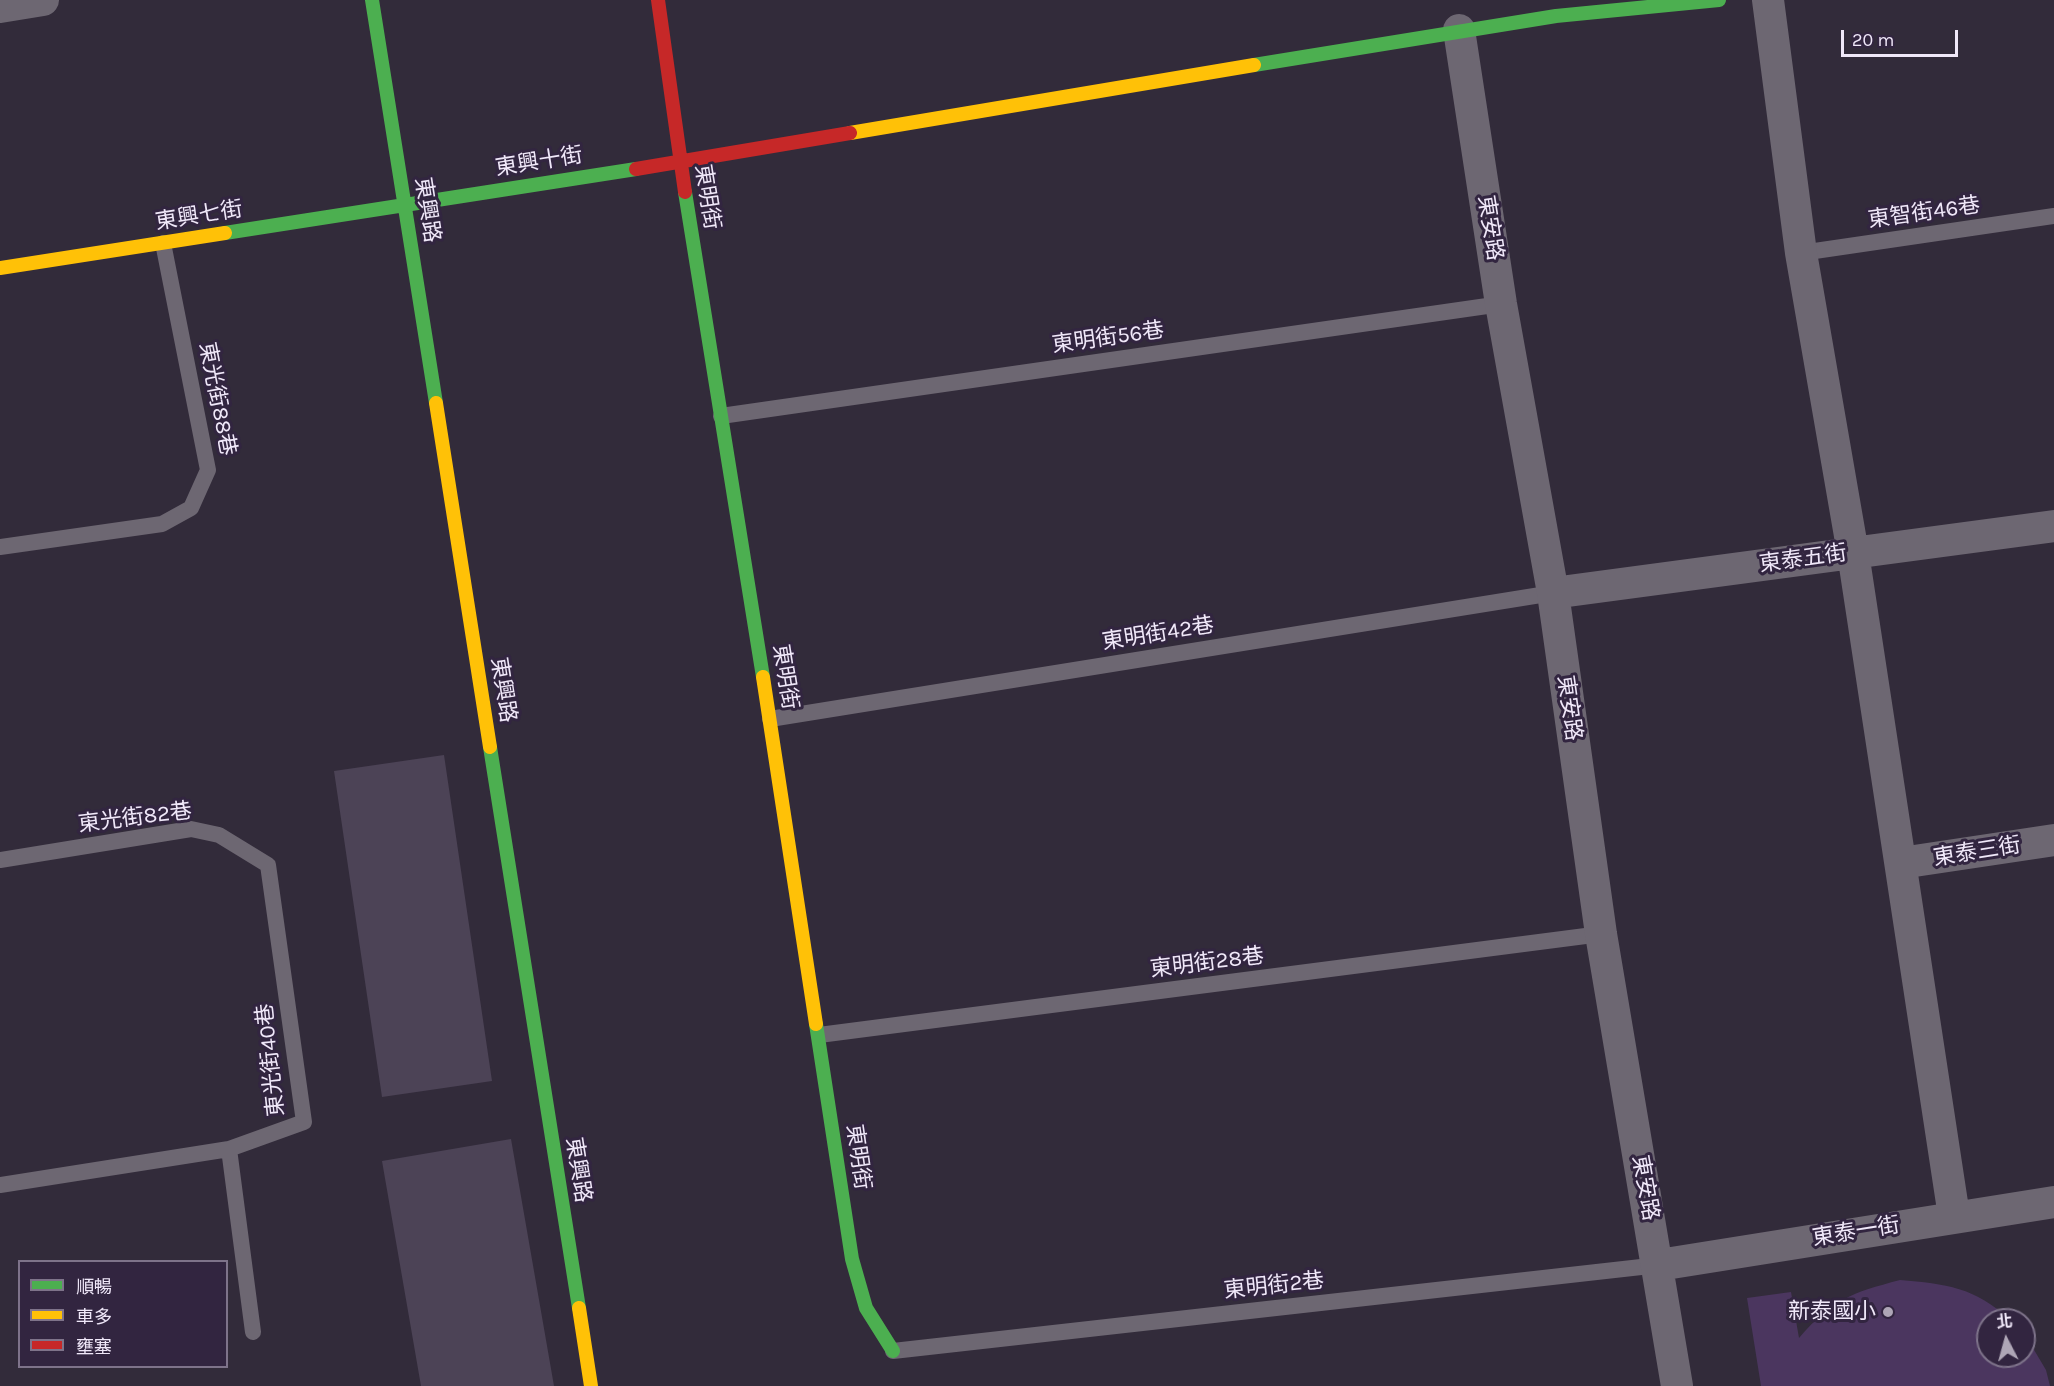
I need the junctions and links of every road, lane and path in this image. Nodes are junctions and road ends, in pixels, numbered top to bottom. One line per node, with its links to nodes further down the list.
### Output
1 (44, 0): 6 (street)
2 (372, 0): 10 (street, 東興路)
3 (658, 0): 9 (street, 東明街)
4 (1719, 0): 7 (street, 東興十街)
5 (1768, 0): 13 (street)
6 (0, 7)
7 (1555, 8): 8 (street, 東興十街)
8 (1459, 30): 9 (street, 東興十街); 15 (street, 東安路)
9 (680, 162): 10 (street, 東興十街); 16 (street, 東明街)
10 (405, 204): 12 (street, 東興七街); 35 (street, 東興路)
11 (2054, 216): 13 (lane, 東智街46巷)
12 (164, 243): 14 (street, 東興七街); 18 (lane, 東光街88巷)
13 (1801, 254): 19 (street)
14 (0, 268)
15 (1502, 304): 16 (lane, 東明街56巷); 20 (street, 東安路)
16 (721, 416): 21 (street, 東明街)
17 (2054, 526): 19 (street, 東泰五街)
18 (0, 547)
19 (1853, 553): 20 (street, 東泰五街); 24 (street)
20 (1553, 593): 21 (lane, 東明街42巷); 26 (street, 東安路)
21 (770, 719): 27 (street, 東明街)
22 (2054, 840): 24 (street, 東泰三街)
23 (0, 860): 25 (lane, 東光街82巷)
24 (1901, 863): 31 (street)
25 (268, 865): 28 (lane, 東光街40巷)
26 (1601, 934): 27 (lane, 東明街28巷); 32 (street, 東安路)
27 (819, 1035): 34 (street, 東明街)
28 (229, 1149): 29 (lane, 東光街40巷); 33 (lane)
29 (0, 1185)
30 (2054, 1202): 31 (street, 東泰一街)
31 (1954, 1216): 32 (street, 東泰一街)
32 (1659, 1265): 34 (lane, 東明街2巷); 36 (street, 東安路)
33 (253, 1332)
34 (894, 1351)
35 (591, 1386)
36 (1677, 1386)

